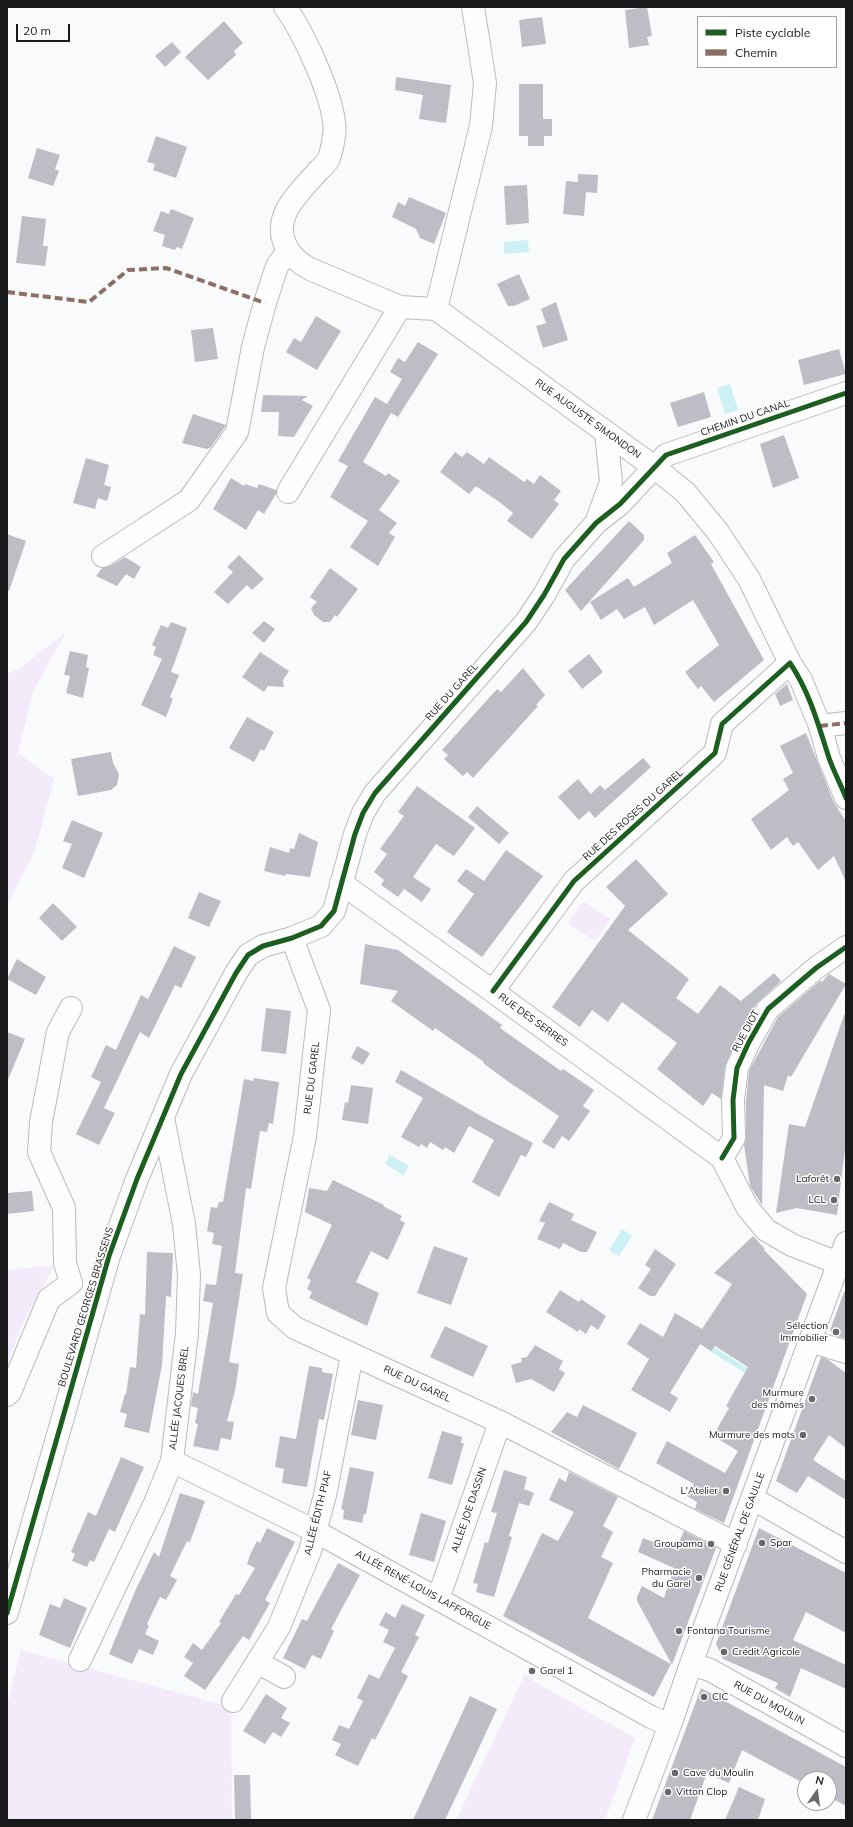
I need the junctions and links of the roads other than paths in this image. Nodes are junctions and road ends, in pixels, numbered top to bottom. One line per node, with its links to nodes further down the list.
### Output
1 (285, 7): 3 (street)
2 (473, 7): 5 (street)
3 (288, 251): 4 (street); 12 (street)
4 (400, 307): 5 (street); 10 (street)
5 (436, 309): 7 (street, RUE AUGUSTE SIMONDON)
6 (846, 393): 8 (street, CHEMIN DU CANAL)
7 (606, 432): 8 (street, RUE AUGUSTE SIMONDON); 9 (street)
8 (654, 467): 9 (street); 11 (street, RUE DU GAREL); 13 (street, RUE AUGUSTE SIMONDON)
9 (611, 482): 11 (street)
10 (288, 492)
11 (596, 523): 17 (street, RUE DU GAREL)
12 (103, 556)
13 (790, 663): 15 (street, RUE AUGUSTE SIMONDON); 20 (street, RUE DES ROSES DU GAREL)
14 (846, 723): 15 (street)
15 (820, 726): 16 (street, RUE AUGUSTE SIMONDON)
16 (846, 798)
17 (341, 883): 18 (street, RUE DU GAREL); 20 (street, RUE DES SERRES)
18 (292, 938): 22 (street, BOULEVARD GEORGES BRASSENS); 30 (street, RUE DU GAREL)
19 (846, 947): 23 (street, RUE DIOT)
20 (493, 991): 23 (street, RUE DES SERRES)
21 (71, 1008): 26 (street)
22 (163, 1118): 27 (street, BOULEVARD GEORGES BRASSENS); 33 (street, ALLÉE JACQUES BREL)
23 (722, 1158): 25 (street)
24 (846, 1243): 25 (street, RUE GÉNÉRAL DE GAULLE)
25 (838, 1263): 28 (street, RUE GÉNÉRAL DE GAULLE)
26 (71, 1283): 27 (street); 31 (street)
27 (97, 1295): 39 (street, BOULEVARD GEORGES BRASSENS)
28 (810, 1341): 29 (street); 34 (street, RUE GÉNÉRAL DE GAULLE)
29 (846, 1352)
30 (352, 1355): 32 (street, RUE DU GAREL); 35 (street, ALLÉE ÉDITH PIAF)
31 (7, 1395)
32 (500, 1422): 36 (street, RUE DU GAREL); 38 (street, ALLÉE JOE DASSIN)
33 (172, 1461): 35 (street, ALLÉE RENÉ-LOUIS LAFFORGUE); 40 (street, ALLÉE JACQUES BREL)
34 (752, 1498): 36 (street, RUE GÉNÉRAL DE GAULLE); 37 (street)
35 (315, 1531): 38 (street, ALLÉE RENÉ-LOUIS LAFFORGUE); 41 (street, ALLÉE ÉDITH PIAF)
36 (736, 1544): 42 (street, RUE GÉNÉRAL DE GAULLE)
37 (846, 1552)
38 (438, 1599): 45 (street, ALLÉE RENÉ-LOUIS LAFFORGUE)
39 (7, 1613)
40 (80, 1660)
41 (257, 1662): 43 (street); 44 (street, ALLÉE ÉDITH PIAF)
42 (691, 1664): 45 (street, RUE GÉNÉRAL DE GAULLE); 46 (street, RUE DU MOULIN)
43 (284, 1677)
44 (233, 1700)
45 (670, 1725): 47 (street, RUE GÉNÉRAL DE GAULLE)
46 (846, 1746)
47 (634, 1820)

